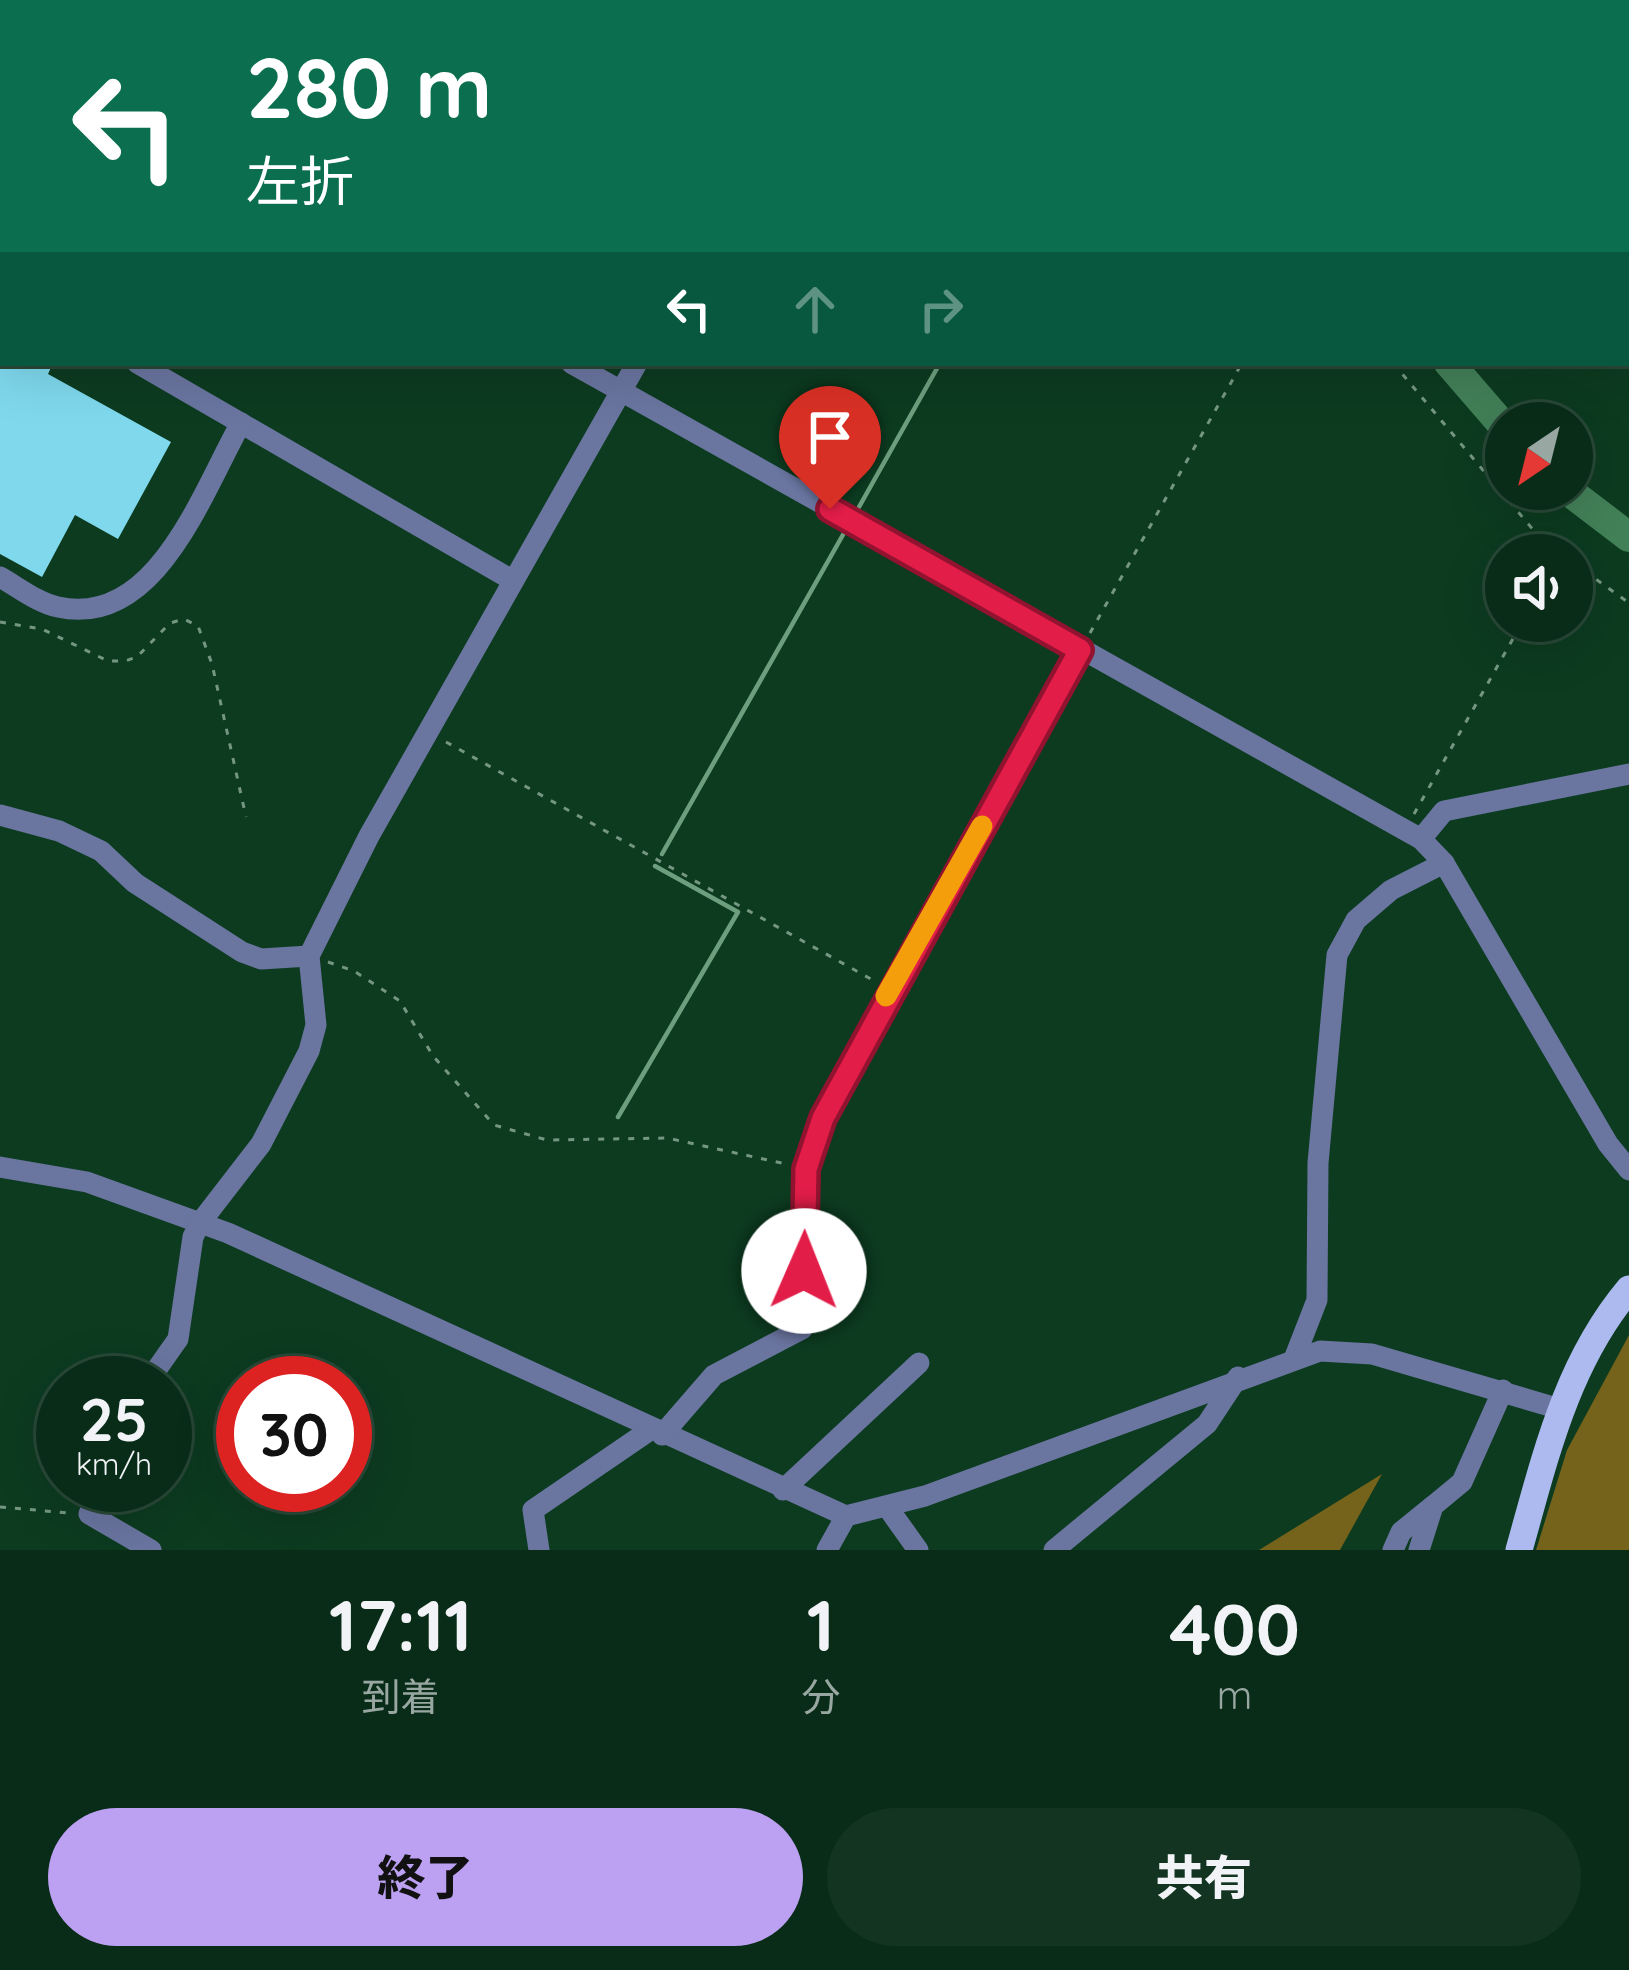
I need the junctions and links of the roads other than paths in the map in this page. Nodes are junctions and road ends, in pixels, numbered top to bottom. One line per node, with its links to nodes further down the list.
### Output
1 (141, 366): 5 (street)
2 (576, 366): 4 (street)
3 (636, 366): 4 (street)
4 (622, 391): 7 (street); 8 (street)
5 (241, 423): 6 (street); 7 (street)
6 (0, 578)
7 (512, 580): 13 (street)
8 (1080, 650): 11 (street); 24 (street)
9 (1629, 773): 11 (street)
10 (0, 815): 13 (street)
11 (1412, 835): 12 (street)
12 (1444, 863): 15 (street); 19 (street)
13 (309, 956): 16 (street)
14 (0, 1167): 16 (street)
15 (1629, 1170)
16 (200, 1222): 18 (street); 24 (street)
17 (1629, 1289): 23 (main road)
18 (166, 1356)
19 (1294, 1359): 21 (street); 22 (street)
20 (919, 1363): 25 (street)
21 (1238, 1377): 27 (street); 35 (street)
22 (1502, 1390): 23 (street); 26 (street)
23 (1560, 1409): 38 (main road)
24 (656, 1433): 25 (street); 32 (street)
25 (783, 1490): 29 (street)
26 (1433, 1506): 30 (street); 37 (street)
27 (888, 1508): 29 (street); 34 (street)
28 (90, 1512): 31 (street)
29 (846, 1516): 33 (street)
30 (1397, 1541): 36 (street)
31 (152, 1550)
32 (539, 1550)
33 (826, 1550)
34 (917, 1550)
35 (1054, 1550)
36 (1382, 1550)
37 (1419, 1550)
38 (1519, 1550)

